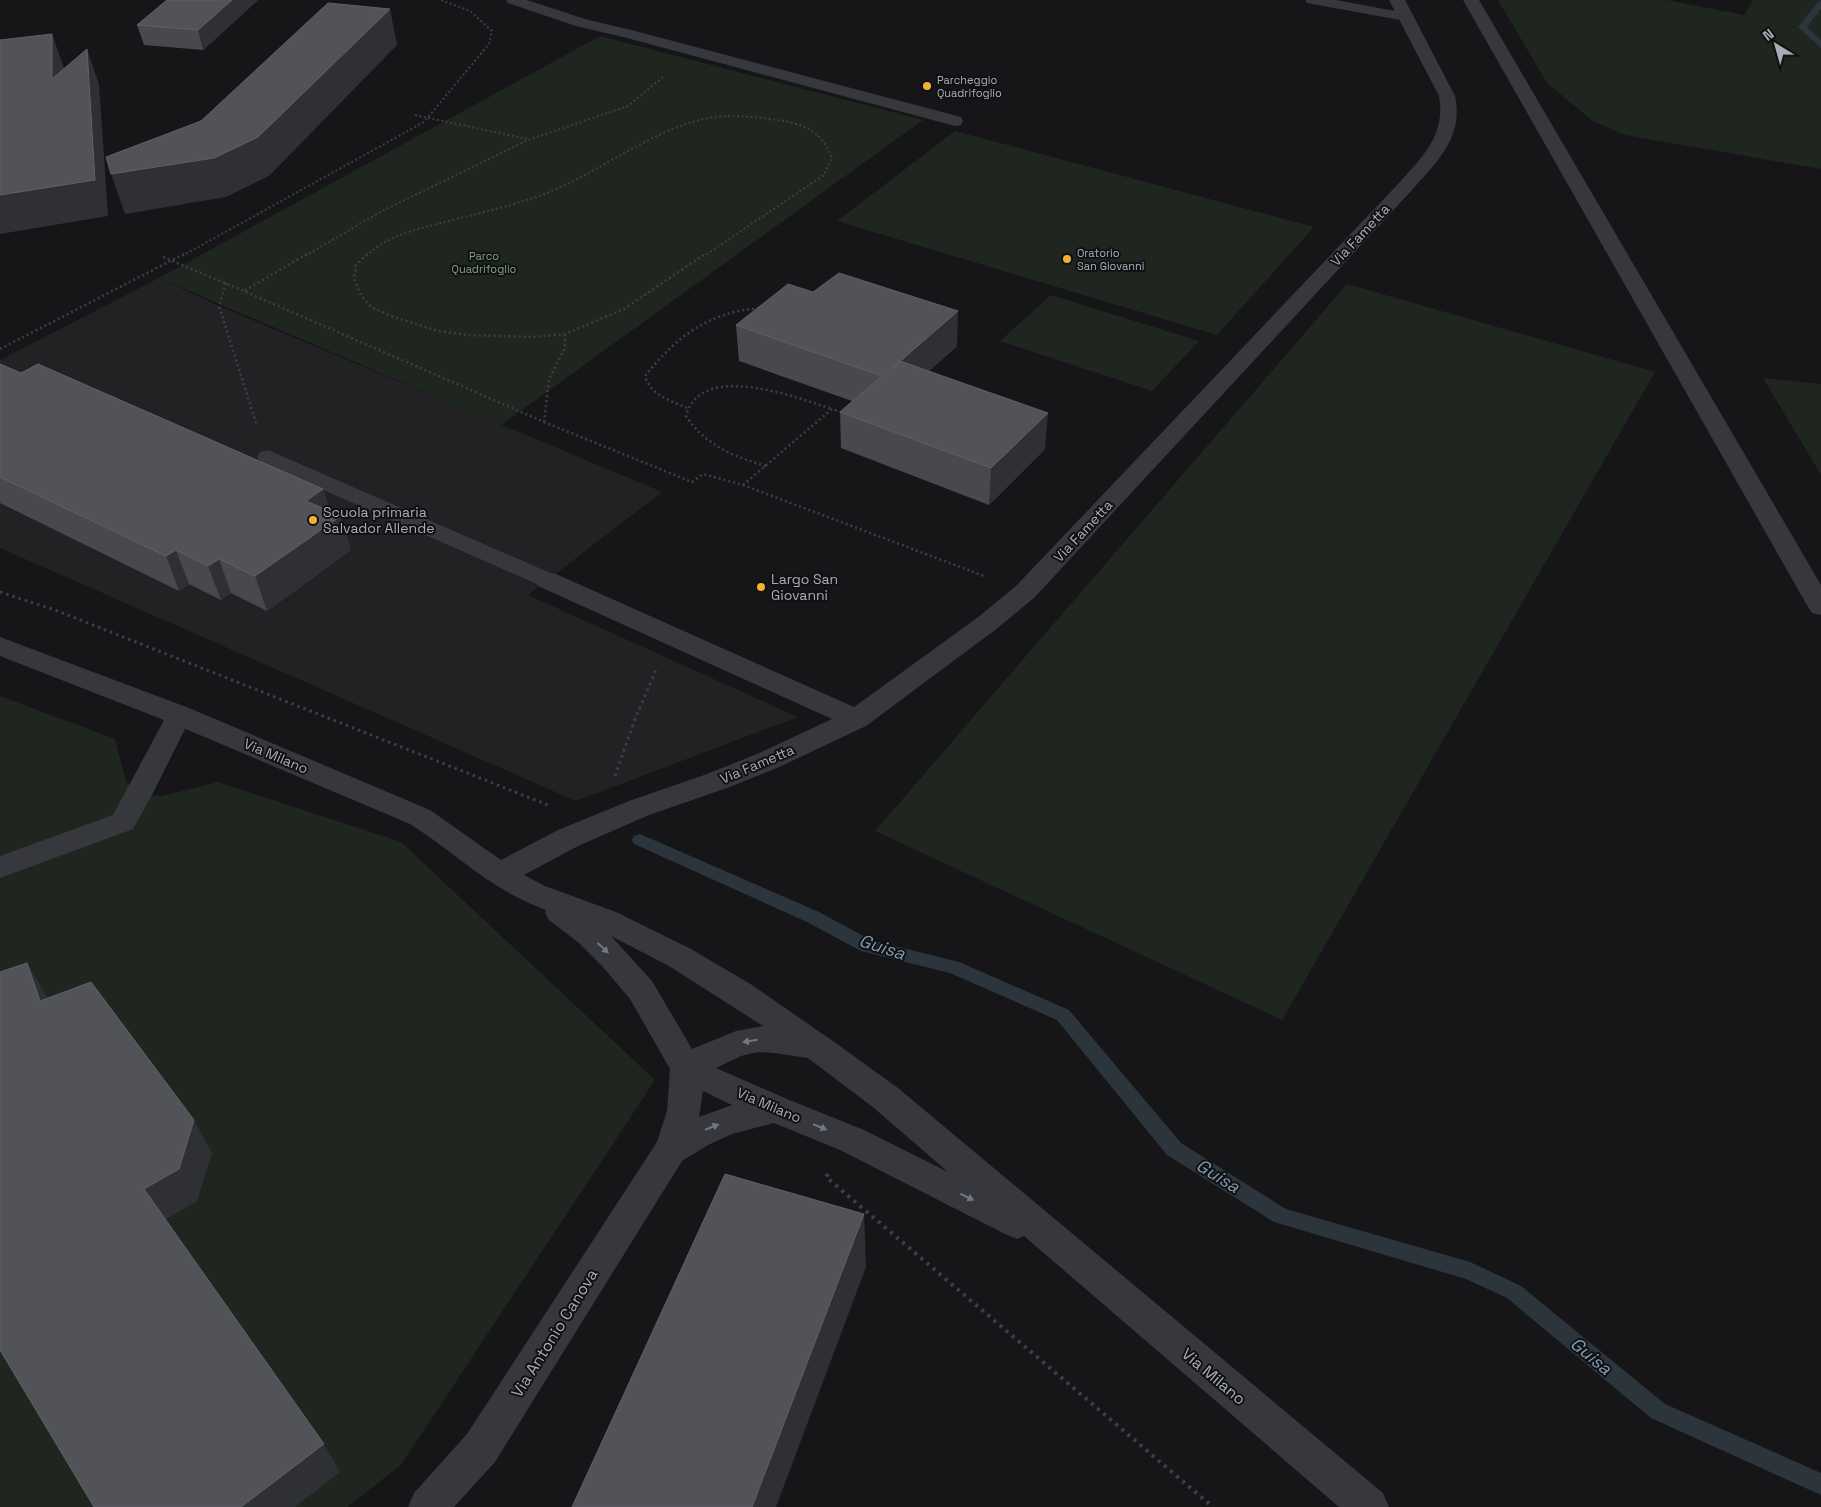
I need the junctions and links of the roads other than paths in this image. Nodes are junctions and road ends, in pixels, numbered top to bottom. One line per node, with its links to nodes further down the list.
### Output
1 (513, 0): 5 (lane)
2 (1312, 0): 4 (lane)
3 (1471, 0): 8 (street)
4 (1401, 9): 11 (street, Via Fametta)
5 (955, 121)
6 (268, 457): 7 (lane)
7 (547, 580): 11 (street)
8 (1821, 607)
9 (0, 646): 10 (street, Via Milano)
10 (179, 715): 12 (lane); 13 (street, Via Milano)
11 (856, 719): 13 (street, Via Fametta)
12 (0, 867)
13 (499, 875): 14 (street, Via Milano)
14 (538, 895): 15 (street, Via Milano); 16 (street, Via Milano, one-way to 16)
15 (816, 1046): 16 (street, one-way to 16); 19 (street, Via Milano)
16 (686, 1068): 17 (street, Via Milano); 18 (street, Via Antonio Canova)
17 (775, 1109): 18 (street, Via Antonio Canova, one-way to 17); 19 (street, Via Milano, one-way to 19)
18 (670, 1151): 20 (street, Via Antonio Canova)
19 (1059, 1244): 21 (street, Via Milano)
20 (428, 1507)
21 (1369, 1507)

